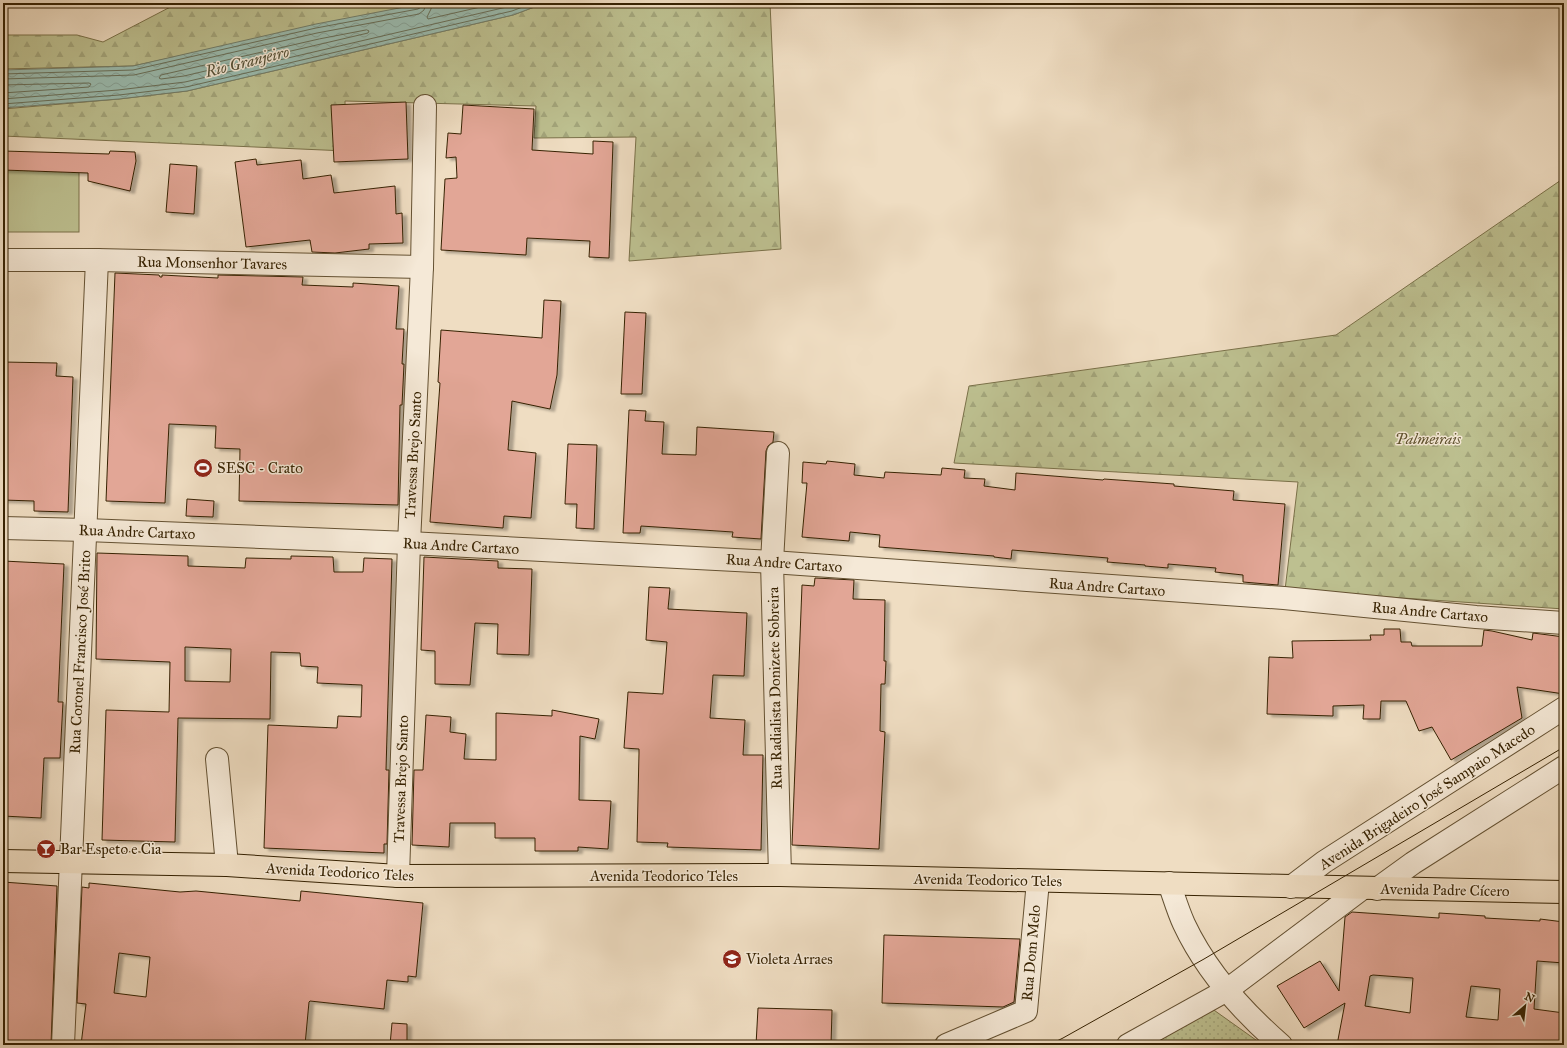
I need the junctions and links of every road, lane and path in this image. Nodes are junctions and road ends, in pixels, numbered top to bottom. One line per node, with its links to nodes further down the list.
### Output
1 (425, 106): 4 (street, Travessa Brejo Santo)
2 (3, 260): 3 (street, Rua Monsenhor Tavares)
3 (97, 260): 4 (street, Rua Monsenhor Tavares); 7 (street, Rua Coronel Francisco José Brito)
4 (422, 267): 8 (street, Travessa Brejo Santo)
5 (778, 453): 9 (street, Rua Radialista Donizete Sobreira)
6 (3, 528): 7 (street, Rua Andre Cartaxo)
7 (86, 530): 8 (street, Rua Andre Cartaxo); 15 (street, Rua Coronel Francisco José Brito)
8 (409, 543): 9 (street, Rua Andre Cartaxo); 18 (street, Travessa Brejo Santo)
9 (772, 562): 10 (street, Rua Andre Cartaxo); 17 (street, Rua Radialista Donizete Sobreira)
10 (1564, 623)
11 (1564, 708): 21 (street, Avenida Brigadeiro José Sampaio Macedo)
12 (217, 760): 16 (street)
13 (1564, 767): 23 (street)
14 (3, 861): 15 (main road, Avenida Teodorico Teles)
15 (71, 862): 16 (main road, Avenida Teodorico Teles); 26 (street, Rua Coronel Francisco José Brito)
16 (227, 866): 18 (main road, Avenida Teodorico Teles)
17 (780, 875): 18 (main road, Avenida Teodorico Teles); 19 (main road, Avenida Teodorico Teles)
18 (398, 876)
19 (1038, 881): 20 (main road, Avenida Teodorico Teles); 27 (street, Rua Dom Melo)
20 (1169, 883): 21 (main road, Avenida Teodorico Teles); 25 (street)
21 (1291, 887): 22 (main road, Avenida Teodorico Teles)
22 (1325, 888): 23 (main road, Avenida Padre Cícero)
23 (1370, 889): 24 (main road, Avenida Padre Cícero); 25 (street)
24 (1564, 892)
25 (1227, 990): 28 (street); 29 (street)
26 (63, 1045)
27 (946, 1045)
28 (1128, 1045)
29 (1281, 1045)

